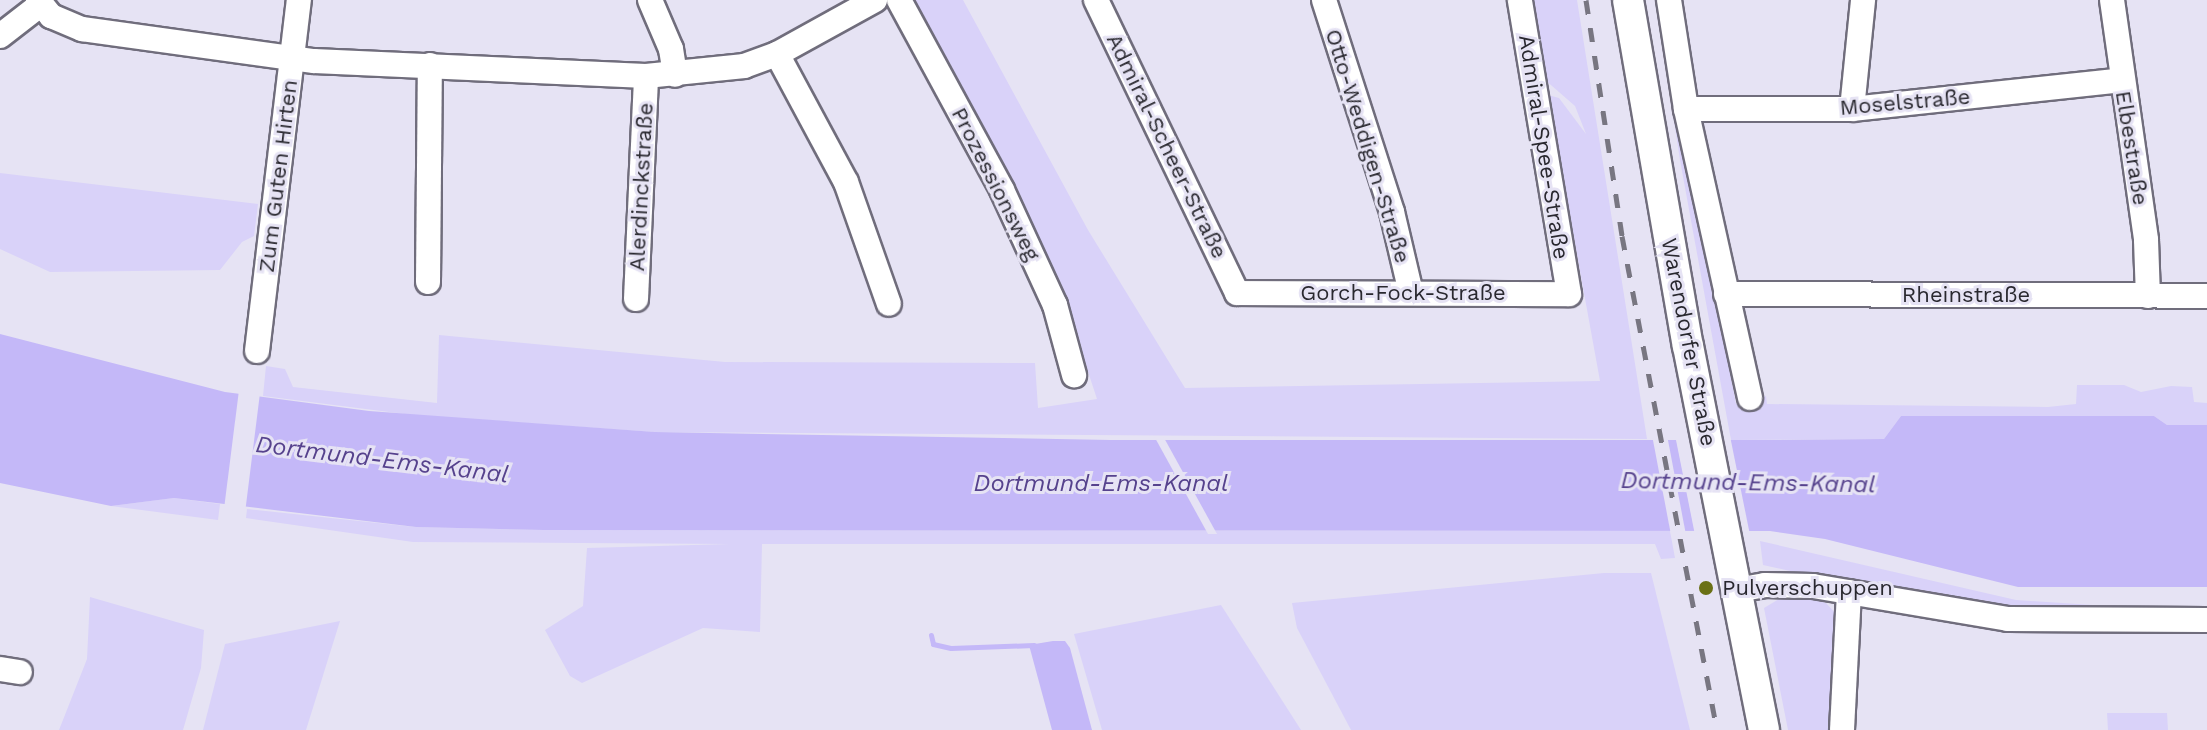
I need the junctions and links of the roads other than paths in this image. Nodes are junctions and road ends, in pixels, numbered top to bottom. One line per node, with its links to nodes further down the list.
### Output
1 (299, 0): 15 (street, Zum Guten Hirten)
2 (650, 0): 17 (street)
3 (875, 0): 14 (street, Alerdinckstraße)
4 (899, 0): 32 (street, Prozessionsweg)
5 (1096, 0): 23 (street, Admiral-Scheer-Straße)
6 (1324, 0): 24 (street, Otto-Weddigen-Straße)
7 (1520, 0): 25 (street, Admiral-Spee-Straße)
8 (1628, 0): 34 (main road, Warendorfer Straße)
9 (1669, 0): 20 (street, Warendorfer Straße)
10 (1863, 0): 21 (street)
11 (2112, 0): 19 (street, Elbestraße)
12 (39, 2): 13 (street); 15 (street, Alerdinckstraße)
13 (0, 36)
14 (777, 54): 17 (street, Alerdinckstraße); 30 (street)
15 (292, 57): 16 (street, Alerdinckstraße); 31 (street, Zum Guten Hirten)
16 (430, 65): 18 (street, Alerdinckstraße); 22 (street)
17 (675, 75): 18 (street, Alerdinckstraße)
18 (646, 76): 29 (street, Alerdinckstraße)
19 (2122, 80): 21 (street, Moselstraße); 27 (street, Elbestraße)
20 (1686, 109): 21 (street, Moselstraße); 26 (street, Warendorfer Straße)
21 (1852, 109)
22 (428, 282)
23 (1237, 293): 24 (street, Gorch-Fock-Straße)
24 (1411, 293): 25 (street, Gorch-Fock-Straße)
25 (1569, 294)
26 (1726, 294): 27 (street, Rheinstraße); 33 (street, Warendorfer Straße)
27 (2148, 296): 28 (street, Rheinstraße)
28 (2207, 296)
29 (636, 299)
30 (889, 304)
31 (257, 351)
32 (1074, 375)
33 (1750, 398)
34 (1737, 590): 35 (street); 37 (main road, Warendorfer Straße)
35 (1849, 592): 36 (street); 38 (street)
36 (2207, 620)
37 (1764, 730)
38 (1842, 730)

